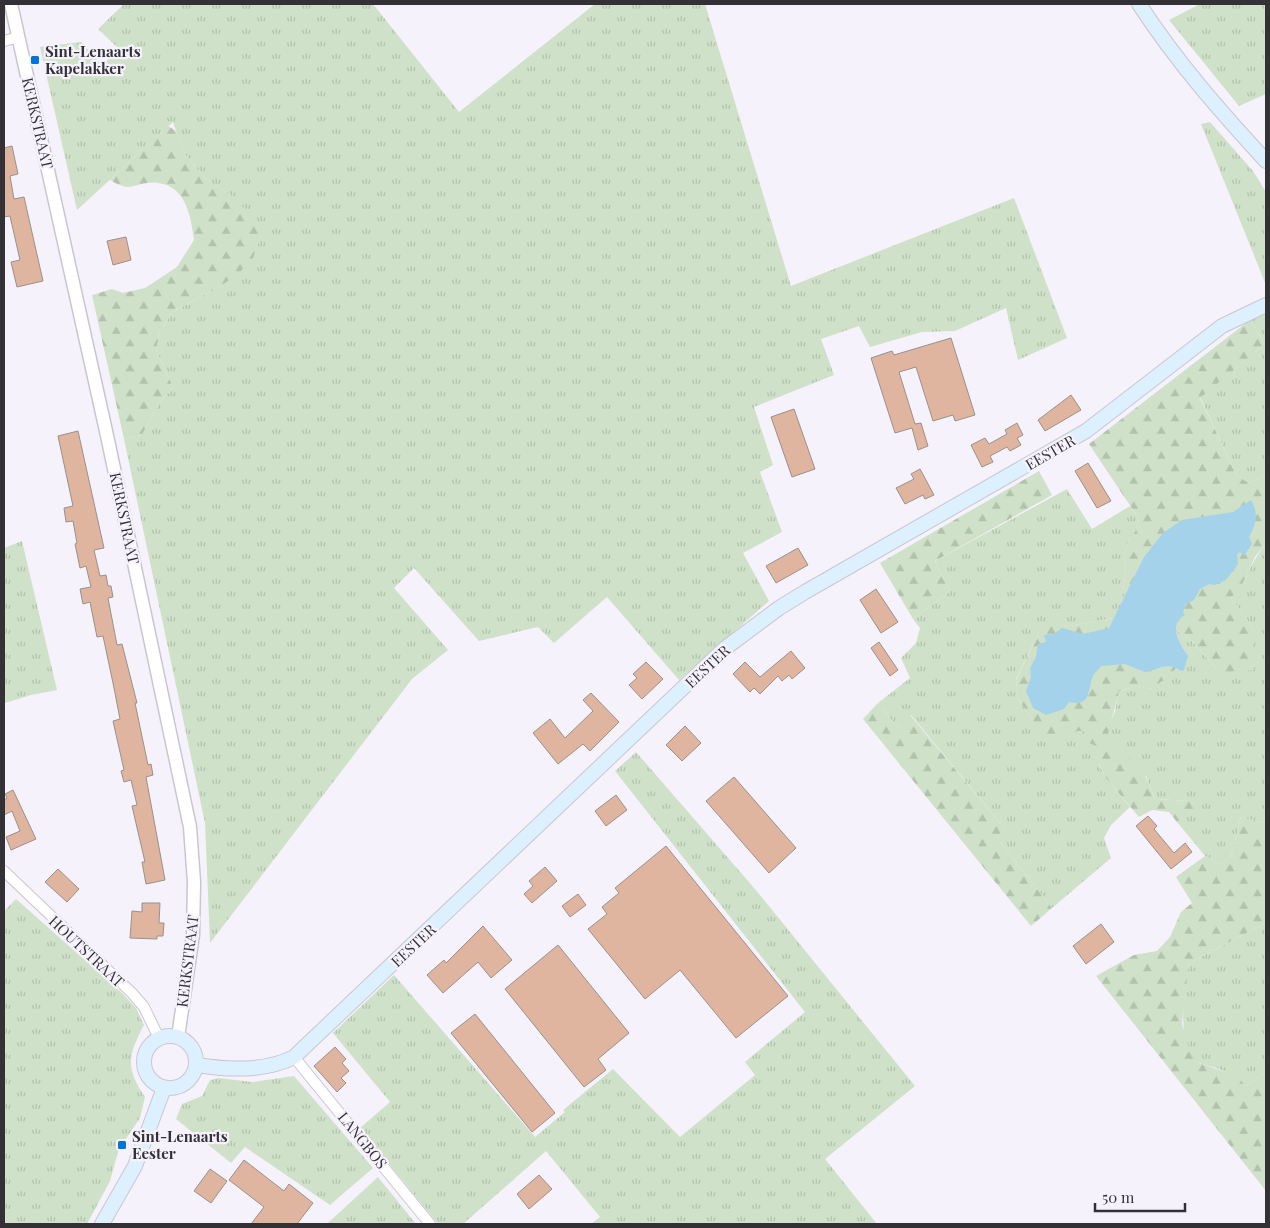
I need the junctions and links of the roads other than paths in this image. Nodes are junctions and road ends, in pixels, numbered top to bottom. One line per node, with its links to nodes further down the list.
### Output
1 (11, 4): 3 (street, KERKSTRAAT)
2 (1139, 4): 5 (main road)
3 (19, 37): 4 (street); 8 (street, KERKSTRAAT)
4 (4, 41)
5 (1266, 160)
6 (1266, 305): 10 (main road, EESTER)
7 (4, 871): 9 (street, HOUTSTRAAT)
8 (178, 1037): 9 (main road); 11 (main road)
9 (158, 1038): 12 (main road)
10 (294, 1057): 11 (main road, EESTER); 14 (street, LANGBOS)
11 (197, 1065): 12 (main road)
12 (164, 1088): 13 (main road)
13 (102, 1224)
14 (430, 1224)

